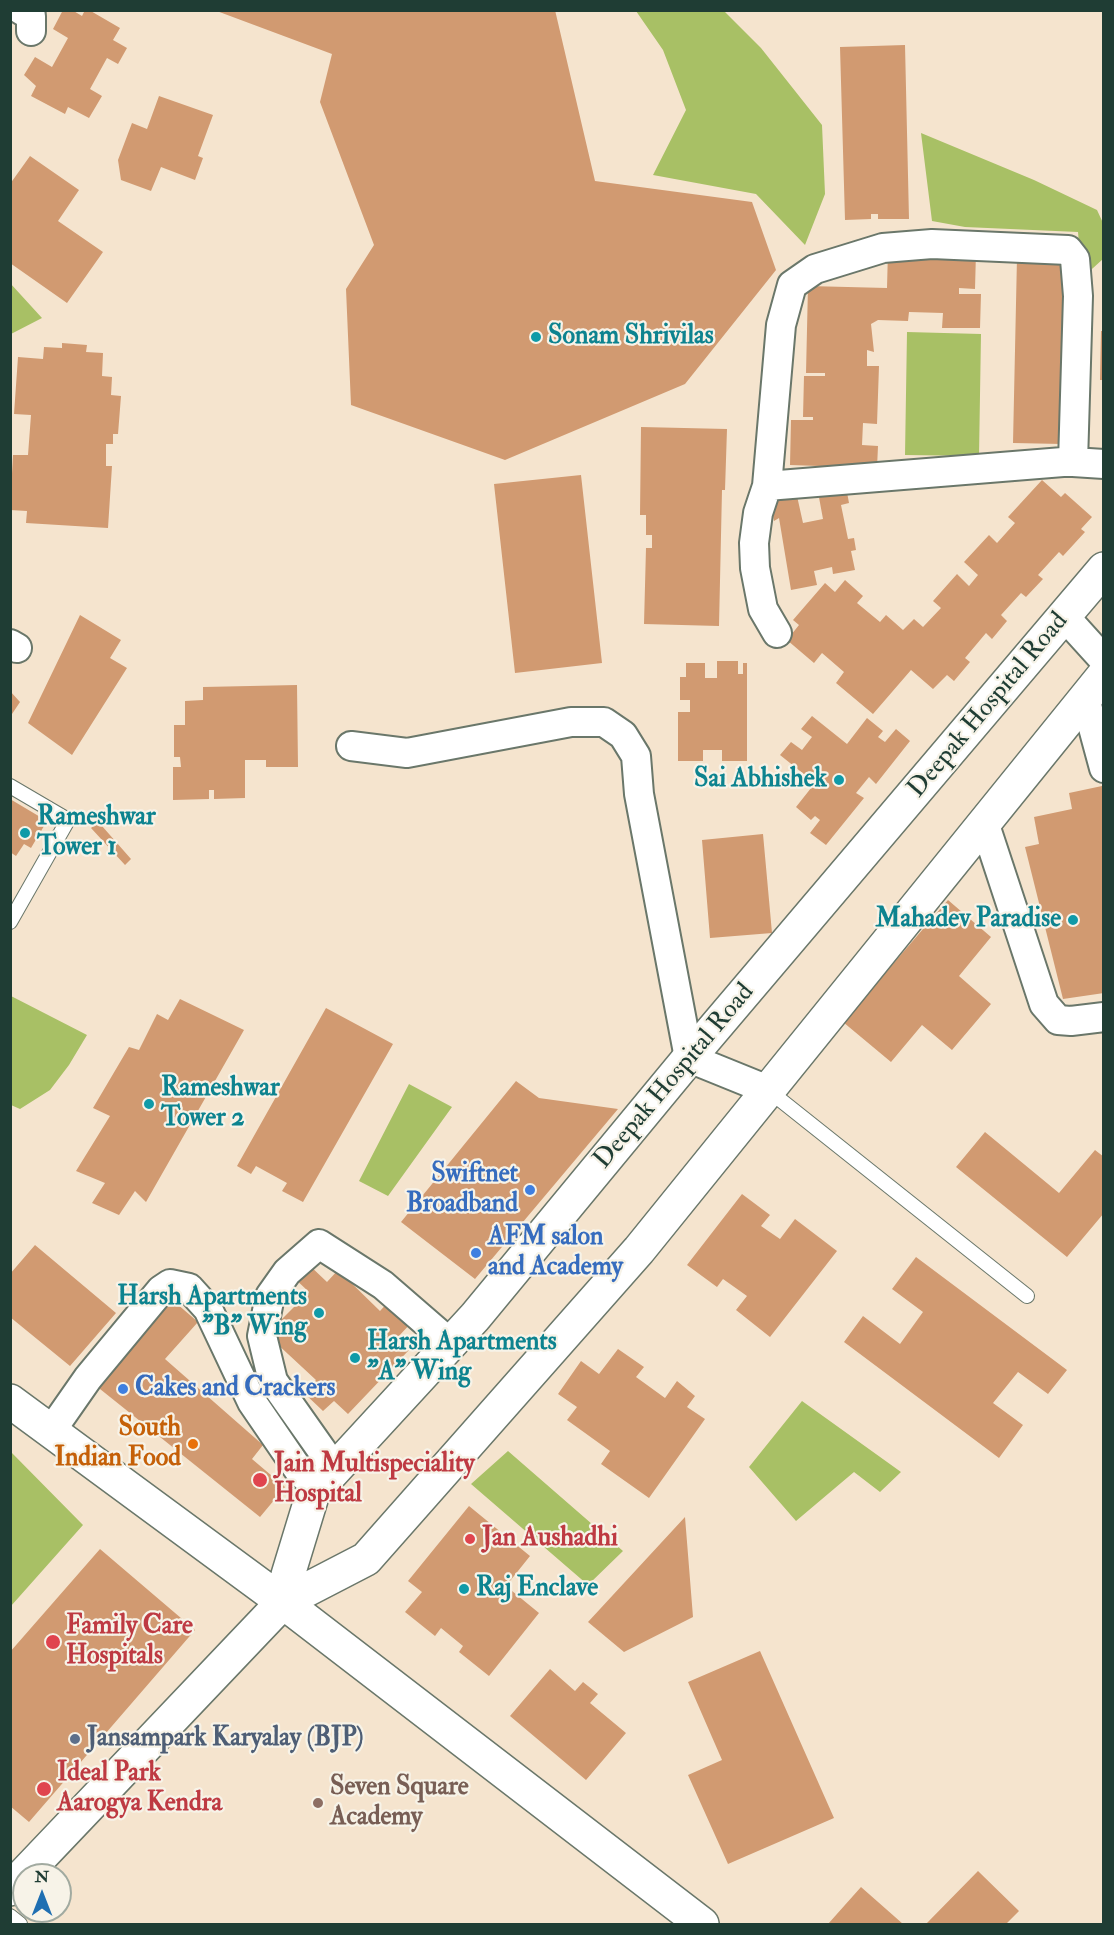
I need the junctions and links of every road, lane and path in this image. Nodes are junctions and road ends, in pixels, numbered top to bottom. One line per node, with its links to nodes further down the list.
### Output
1 (1073, 462): 2 (street); 3 (street); 3 (street)
2 (1104, 464)
3 (767, 486): 6 (street)
4 (1104, 569): 5 (street, Deepak Hospital Road)
5 (1065, 617): 7 (street); 15 (street, Deepak Hospital Road)
6 (777, 633)
7 (1104, 660)
8 (1094, 687): 10 (street); 12 (street)
9 (351, 746): 15 (street)
10 (1104, 768)
11 (10, 786): 13 (lane)
12 (984, 822): 14 (street); 16 (street)
13 (10, 922)
14 (1104, 1017)
15 (689, 1058): 16 (street); 18 (street, Deepak Hospital Road)
16 (768, 1090): 17 (lane); 22 (street)
17 (1027, 1296)
18 (450, 1343): 21 (street, Deepak Hospital Road); 21 (street)
19 (10, 1401): 20 (street)
20 (51, 1431): 21 (street); 22 (street)
21 (327, 1479): 22 (street, Deepak Hospital Road)
22 (283, 1602): 23 (street); 26 (street)
23 (10, 1889)
24 (10, 1916): 25 (lane)
25 (20, 1924)
26 (702, 1924)

